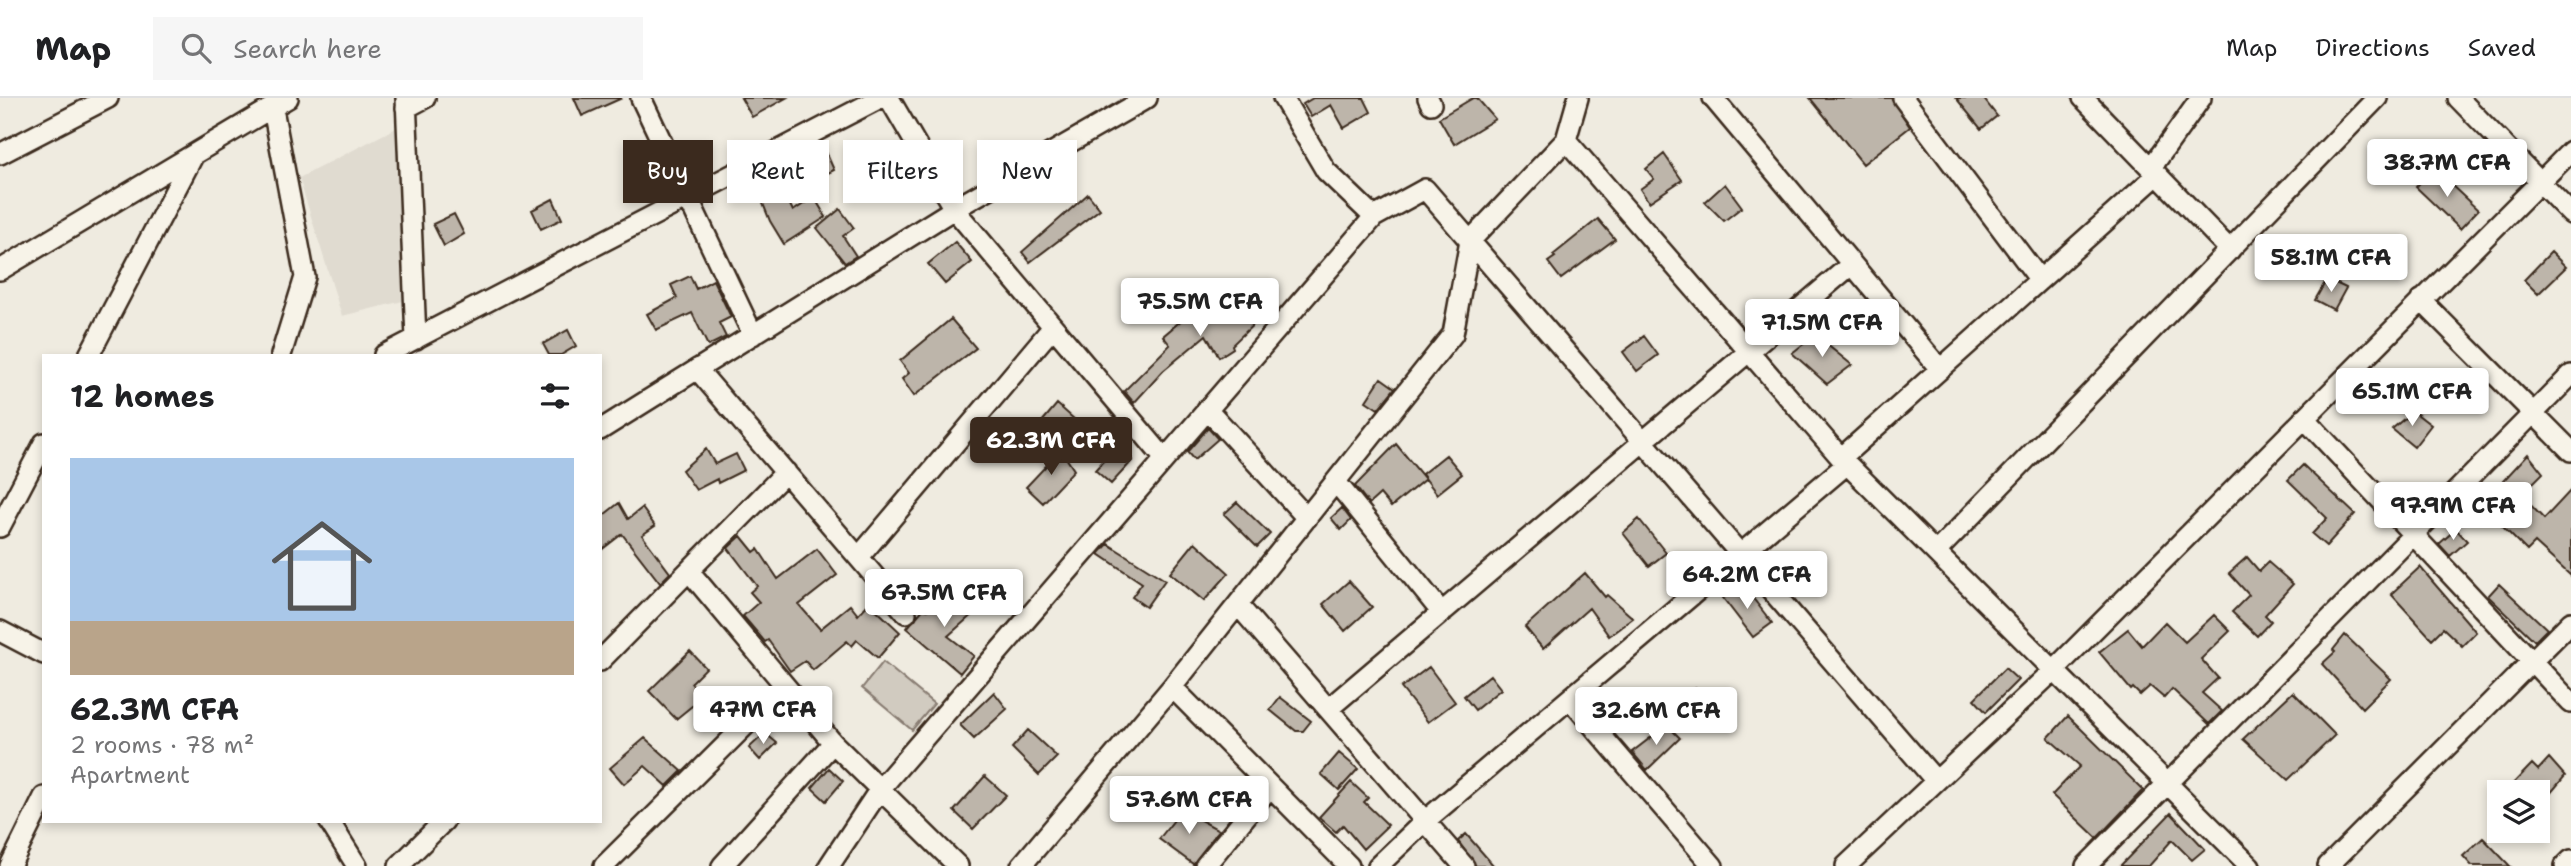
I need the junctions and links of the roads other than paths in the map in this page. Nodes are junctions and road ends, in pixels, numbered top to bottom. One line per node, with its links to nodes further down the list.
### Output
1 (108, 98): 20 (street)
2 (425, 98): 15 (street)
3 (640, 98): 17 (street)
4 (880, 98): 24 (street)
5 (889, 98): 27 (street)
6 (1147, 98): 27 (street)
7 (1283, 98): 29 (street)
8 (1578, 98): 18 (street)
9 (1713, 98): 32 (street)
10 (1903, 98): 34 (street)
11 (2201, 98): 22 (street)
12 (2377, 98): 31 (street)
13 (2458, 98): 23 (street)
14 (2091, 101): 22 (street)
15 (406, 103): 38 (street)
16 (280, 104): 21 (street); 41 (street)
17 (660, 140)
18 (1566, 140): 30 (street); 39 (street)
19 (2571, 151): 23 (street)
20 (0, 154)
21 (193, 156): 33 (street); 40 (street)
22 (2154, 171): 31 (street); 34 (street)
23 (2539, 181): 28 (street); 35 (street)
24 (713, 185)
25 (677, 203): 38 (street)
26 (689, 203): 37 (street)
27 (954, 209): 36 (street); 37 (street)
28 (2571, 214)
29 (1374, 217): 30 (street); 46 (street)
30 (1470, 241): 50 (street); 56 (street)
31 (2230, 250): 60 (street)
32 (1852, 264): 39 (street); 44 (street)
33 (0, 270)
34 (2040, 280): 44 (street)
35 (2421, 300): 47 (street); 48 (street)
36 (1053, 327): 53 (street); 62 (street)
37 (753, 335): 43 (street)
38 (416, 339): 42 (street)
39 (1749, 351): 50 (street); 54 (street)
40 (90, 354)
41 (281, 354)
42 (386, 354)
43 (697, 369): 49 (street); 55 (street)
44 (1940, 369): 54 (street)
45 (2571, 375): 47 (street)
46 (1206, 409): 53 (street); 57 (street)
47 (2534, 413): 52 (street); 59 (street)
48 (2304, 418): 59 (street); 72 (street)
49 (602, 429)
50 (1643, 442): 61 (street); 66 (street)
51 (42, 447): 58 (street)
52 (2571, 451)
53 (1164, 458): 82 (street)
54 (1844, 461): 60 (street); 61 (street)
55 (786, 472): 62 (street); 63 (street)
56 (1336, 482): 57 (street); 66 (street)
57 (1307, 518): 64 (street)
58 (0, 527)
59 (2414, 535): 71 (street); 80 (street)
60 (1936, 552): 72 (street)
61 (1741, 555): 75 (street); 79 (street)
62 (859, 557): 65 (street)
63 (689, 571): 70 (street); 73 (street)
64 (1238, 605): 74 (street); 77 (street)
65 (906, 613)
66 (1442, 613): 77 (street)
67 (2571, 622): 71 (street)
68 (0, 631): 69 (street)
69 (42, 653)
70 (602, 659)
71 (2532, 661): 76 (street); 104 (street)
72 (2054, 670): 79 (street); 80 (street)
73 (785, 686): 78 (street); 91 (street)
74 (1172, 687): 81 (street); 95 (street)
75 (1570, 699): 84 (street); 100 (street)
76 (2571, 703)
77 (1328, 709): 84 (street)
78 (833, 743): 82 (street); 92 (street)
79 (1936, 781): 101 (street)
80 (2167, 783): 102 (street); 103 (street)
81 (1270, 787): 96 (street); 97 (street)
82 (880, 789): 93 (street); 94 (street)
83 (42, 801): 88 (street)
84 (1425, 821): 98 (street); 99 (street)
85 (330, 823): 89 (street)
86 (442, 823): 90 (street)
87 (2571, 860): 105 (street)
88 (10, 866)
89 (357, 866)
90 (400, 866)
91 (604, 866)
92 (722, 866)
93 (829, 866)
94 (958, 866)
95 (1021, 866)
96 (1205, 866)
97 (1349, 866)
98 (1378, 866)
99 (1464, 866)
100 (1713, 866)
101 (1846, 866)
102 (2085, 866)
103 (2250, 866)
104 (2328, 866)
105 (2565, 866)

